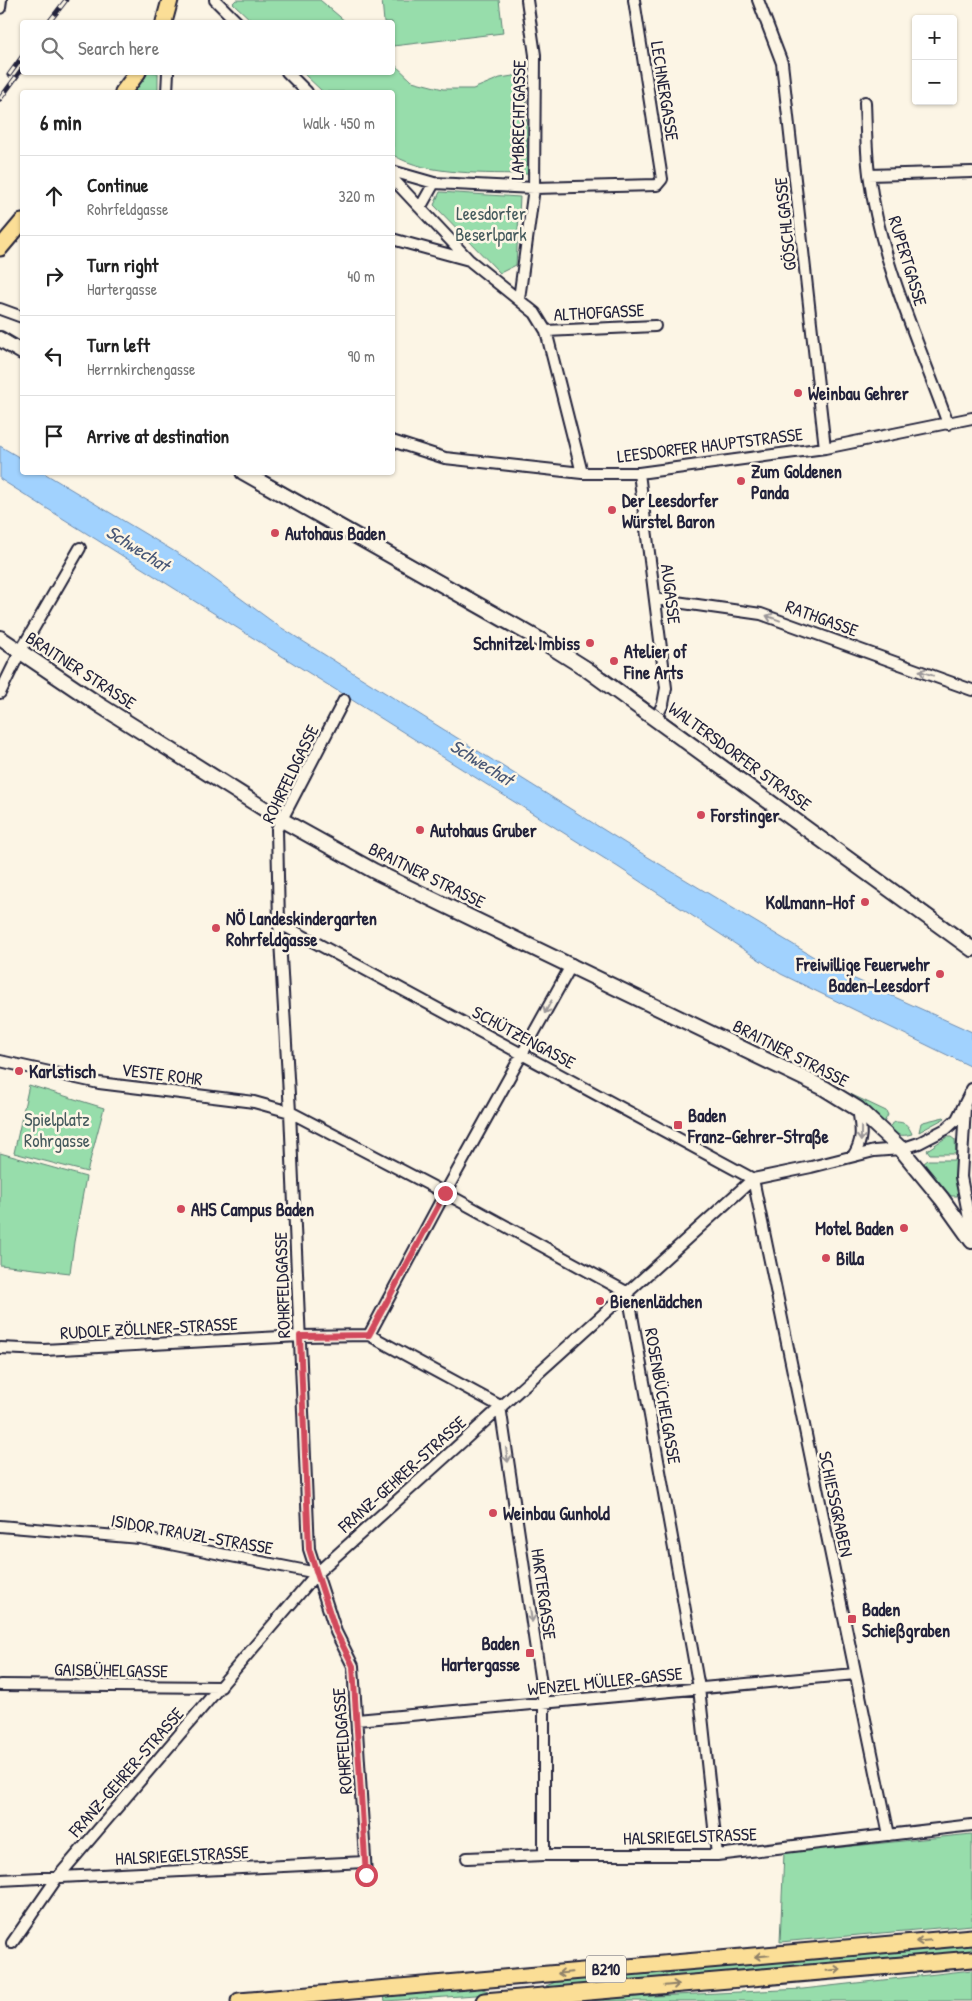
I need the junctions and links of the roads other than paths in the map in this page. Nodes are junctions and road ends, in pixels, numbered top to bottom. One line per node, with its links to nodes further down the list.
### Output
1 (1, 0): 7 (street)
2 (170, 0): 8 (main road)
3 (215, 0): 9 (street)
4 (527, 0): 22 (street, LAMBRECHTGASSE)
5 (634, 0): 22 (street, LECHNERGASSE)
6 (758, 0): 38 (street, GÖSCHLGASSE)
7 (0, 8)
8 (165, 20)
9 (235, 20)
10 (136, 75): 13 (main road)
11 (168, 75): 14 (street)
12 (290, 75): 15 (street)
13 (124, 90)
14 (167, 90)
15 (304, 90)
16 (865, 102): 19 (street, RUPERTGASSE)
17 (395, 172): 21 (street)
18 (972, 172): 19 (street)
19 (869, 175): 36 (street, RUPERTGASSE)
20 (395, 181): 23 (street)
21 (434, 183): 22 (street); 23 (street)
22 (534, 188): 28 (street, LAMBRECHTGASSE)
23 (420, 208): 27 (street)
24 (20, 224): 26 (main road)
25 (395, 240): 27 (street)
26 (0, 248)
27 (469, 260): 28 (street)
28 (519, 300): 32 (street)
29 (0, 309): 30 (street)
30 (20, 316)
31 (655, 326): 32 (street, ALTHOFGASSE)
32 (546, 331): 39 (street)
33 (0, 339): 34 (main road)
34 (20, 351)
35 (972, 418): 36 (street, LEESDORFER HAUPTSTRASSE)
36 (948, 424): 38 (street, LEESDORFER HAUPTSTRASSE)
37 (395, 442): 39 (street, LEESDORFER HAUPTSTRASSE)
38 (825, 448): 40 (street, LEESDORFER HAUPTSTRASSE)
39 (582, 473): 40 (street, LEESDORFER HAUPTSTRASSE)
40 (639, 473): 43 (street, AUGASSE)
41 (248, 475): 49 (main road, WALTERSDORFER STRASSE)
42 (80, 548): 45 (street)
43 (655, 599): 46 (street, RATHGASSE, one-way to 43); 49 (street, AUGASSE)
44 (0, 638): 45 (main road, BRAITNER STRASSE)
45 (20, 652): 47 (street); 50 (main road, BRAITNER STRASSE)
46 (972, 690)
47 (0, 693)
48 (344, 700): 50 (street, ROHRFELDGASSE)
49 (656, 718): 52 (main road, WALTERSDORFER STRASSE)
50 (282, 820): 51 (street, ROHRFELDGASSE); 53 (main road, BRAITNER STRASSE)
51 (279, 923): 54 (street, SCHÜTZENGASSE); 59 (street, ROHRFELDGASSE)
52 (972, 949)
53 (572, 964): 54 (street, one-way to 54); 58 (main road, BRAITNER STRASSE)
54 (522, 1056): 62 (street, SCHÜTZENGASSE); 63 (street)
55 (0, 1061): 59 (street, VESTE ROHR)
56 (972, 1089): 57 (street)
57 (965, 1106): 60 (street); 64 (street)
58 (858, 1109): 60 (main road, BRAITNER STRASSE); 61 (street, BRAITNER STRASSE, one-way to 61)
59 (290, 1112): 63 (street); 68 (street, ROHRFELDGASSE)
60 (901, 1149): 61 (street); 65 (main road, BRAITNER STRASSE)
61 (853, 1156): 62 (street)
62 (753, 1179): 66 (street, FRANZ-GEHRER-STRASSE); 73 (street, SCHIESSGRABEN)
63 (445, 1193): 66 (street); 67 (street)
64 (972, 1234)
65 (972, 1241)
66 (628, 1293): 70 (street, FRANZ-GEHRER-STRASSE); 76 (street, ROSENBÜCHELGASSE)
67 (369, 1335): 68 (street); 70 (street)
68 (300, 1336): 69 (street, RUDOLF ZÖLLNER-STRASSE); 72 (street, ROHRFELDGASSE)
69 (0, 1348)
70 (500, 1406): 72 (street, FRANZ-GEHRER-STRASSE); 77 (street, HARTERGASSE, one-way to 77)
71 (0, 1526): 72 (street, ISIDOR TRAUZL-STRASSE)
72 (317, 1573): 75 (street, FRANZ-GEHRER-STRASSE); 78 (street, ROHRFELDGASSE)
73 (855, 1674): 76 (street, WENZEL MÜLLER-GASSE); 80 (street, SCHIESSGRABEN)
74 (0, 1685): 75 (street, GAISBÜHELGASSE)
75 (221, 1687): 86 (street, FRANZ-GEHRER-STRASSE)
76 (699, 1688): 77 (street, WENZEL MÜLLER-GASSE); 82 (street, ROSENBÜCHELGASSE)
77 (544, 1704): 78 (street, WENZEL MÜLLER-GASSE); 81 (street, HARTERGASSE)
78 (357, 1720): 84 (street, ROHRFELDGASSE)
79 (972, 1825): 80 (street, HALSRIEGELSTRASSE)
80 (889, 1836): 82 (street, HALSRIEGELSTRASSE)
81 (544, 1855): 82 (street, HALSRIEGELSTRASSE); 83 (street, HALSRIEGELSTRASSE)
82 (717, 1855)
83 (467, 1858)
84 (365, 1862): 85 (street, ROHRFELDGASSE); 86 (street, HALSRIEGELSTRASSE)
85 (366, 1875)
86 (57, 1878): 87 (street, HALSRIEGELSTRASSE); 89 (street, FRANZ-GEHRER-STRASSE)
87 (0, 1880)
88 (972, 1937): 91 (main road, B210, one-way to 91)
89 (12, 1943)
90 (972, 1959): 92 (main road, B210, one-way to 90)
91 (239, 2001)
92 (484, 2001)

